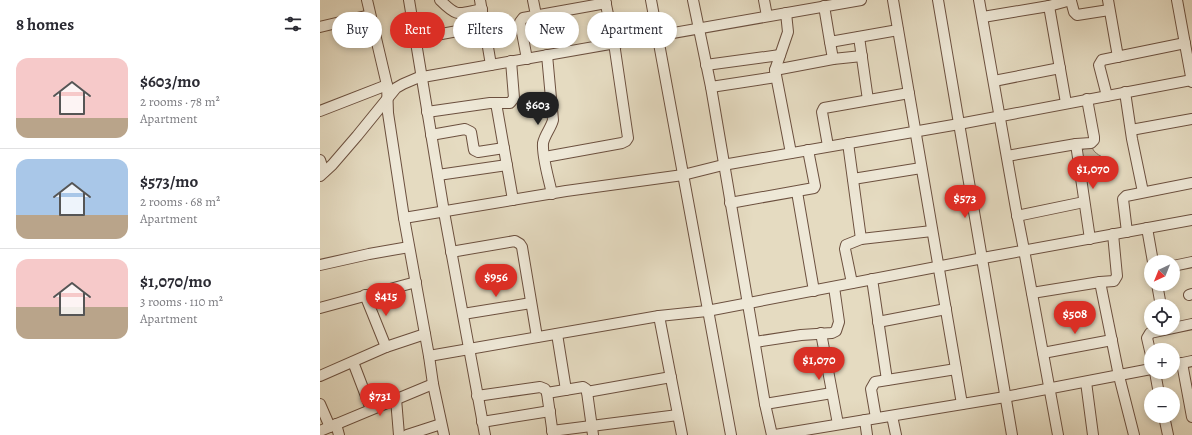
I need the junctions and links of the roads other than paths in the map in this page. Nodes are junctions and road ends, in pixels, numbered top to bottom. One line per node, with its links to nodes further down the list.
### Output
1 (367, 0): 20 (street)
2 (409, 0): 21 (street)
3 (440, 0): 15 (street)
4 (533, 0): 22 (street)
5 (651, 0): 25 (street)
6 (693, 0): 32 (street)
7 (764, 0): 27 (street)
8 (862, 0): 18 (street)
9 (893, 0): 33 (street)
10 (938, 0): 72 (street)
11 (979, 0): 28 (street)
12 (1071, 0): 17 (street); 19 (street)
13 (1177, 0): 37 (street)
14 (606, 1): 23 (street); 24 (street)
15 (481, 5)
16 (804, 5): 18 (street); 26 (street)
17 (1109, 5): 47 (street)
18 (824, 6): 36 (street)
19 (1049, 6): 28 (street); 53 (street)
20 (369, 12)
21 (411, 12)
22 (535, 12)
23 (551, 12)
24 (608, 12)
25 (653, 12)
26 (786, 13): 27 (street); 45 (street)
27 (767, 16): 32 (street)
28 (983, 17): 56 (street)
29 (525, 18): 48 (street)
30 (332, 24): 31 (street)
31 (320, 27)
32 (698, 28): 34 (street); 52 (street)
33 (898, 30): 35 (street); 61 (street)
34 (677, 32)
35 (860, 37): 36 (street); 46 (street)
36 (830, 42): 49 (street)
37 (1185, 43): 47 (street); 57 (street)
38 (378, 48): 58 (street)
39 (416, 48): 55 (street)
40 (488, 48): 51 (street)
41 (587, 48): 44 (street)
42 (615, 48): 83 (street)
43 (659, 48): 90 (street)
44 (547, 55): 48 (street); 83 (street)
45 (780, 55): 52 (street); 54 (street)
46 (862, 56): 49 (street); 64 (street)
47 (1118, 57): 62 (street)
48 (527, 59): 50 (street)
49 (833, 59): 54 (street)
50 (511, 62): 51 (street); 66 (street)
51 (491, 65): 55 (street)
52 (706, 65): 59 (street)
53 (1060, 68): 56 (street); 67 (street)
54 (776, 73): 59 (street); 81 (street)
55 (421, 78): 63 (street); 69 (street)
56 (994, 81): 70 (street)
57 (1192, 81): 60 (street)
58 (387, 85): 63 (street); 68 (street)
59 (711, 87): 85 (street)
60 (1125, 92): 62 (street); 73 (street)
61 (908, 93): 64 (street); 74 (street)
62 (1107, 96): 65 (street)
63 (387, 100): 88 (street); 101 (street)
64 (868, 100): 78 (street)
65 (1087, 100): 67 (street); 77 (street)
66 (496, 103): 69 (street); 79 (street)
67 (1066, 103): 70 (street)
68 (320, 111)
69 (427, 112): 75 (street)
70 (999, 116): 72 (street); 82 (street)
71 (1192, 119): 73 (street)
72 (958, 124): 74 (street); 113 (street)
73 (1131, 130): 94 (street)
74 (915, 131): 76 (street); 87 (street)
75 (431, 135): 79 (street); 89 (street)
76 (848, 143): 78 (street); 91 (street)
77 (1076, 144): 82 (street); 97 (street)
78 (828, 146): 80 (street)
79 (504, 148): 86 (street)
80 (808, 150): 81 (street); 93 (street)
81 (791, 153): 85 (street)
82 (1007, 156): 100 (street)
83 (544, 157): 95 (street)
84 (320, 160): 88 (street)
85 (723, 164): 90 (street); 98 (street)
86 (507, 165): 89 (street); 96 (street)
87 (921, 168): 91 (street); 104 (street)
88 (322, 174)
89 (438, 175): 99 (street)
90 (683, 175): 95 (street); 130 (street)
91 (853, 179): 107 (street)
92 (1192, 183): 94 (street)
93 (797, 192): 98 (street); 123 (street)
94 (1143, 192): 105 (street)
95 (552, 194): 96 (street)
96 (513, 200): 99 (street)
97 (1084, 202): 100 (street); 108 (street)
98 (730, 203): 127 (street)
99 (444, 212): 101 (street); 111 (street)
100 (1017, 216): 110 (street)
101 (404, 218): 109 (street)
102 (1192, 220): 103 (street)
103 (1147, 228): 105 (street); 112 (street)
104 (932, 231): 107 (street); 117 (street)
105 (1127, 232): 106 (street)
106 (1113, 234): 108 (street); 120 (street)
107 (861, 239): 121 (street)
108 (1090, 239): 110 (street)
109 (409, 247): 115 (street); 119 (street)
110 (1024, 250): 113 (street); 124 (street)
111 (451, 252): 126 (street); 131 (street)
112 (1152, 255)
113 (983, 258): 117 (street); 162 (street)
114 (1192, 262): 116 (street)
115 (320, 265)
116 (1180, 265)
117 (938, 266): 118 (street); 129 (street)
118 (872, 279): 121 (street); 133 (street)
119 (416, 282): 125 (street); 137 (street)
120 (1100, 282): 124 (street); 140 (street)
121 (852, 283): 122 (street)
122 (834, 287): 123 (street); 136 (street)
123 (814, 291): 127 (street)
124 (1032, 293): 144 (street)
125 (365, 295): 128 (street); 142 (street)
126 (532, 303): 131 (street); 139 (street)
127 (748, 303): 130 (street); 141 (street)
128 (320, 308)
129 (946, 309): 133 (street); 148 (street)
130 (708, 311): 132 (street); 187 (street)
131 (463, 314): 143 (street)
132 (660, 316): 138 (street); 152 (street)
133 (878, 322): 153 (street)
134 (1192, 324): 135 (street)
135 (1180, 326)
136 (821, 333): 141 (street); 160 (street)
137 (425, 334): 142 (street); 145 (street)
138 (557, 334): 139 (street); 157 (street)
139 (537, 337): 143 (street)
140 (1112, 340): 144 (street); 151 (street)
141 (755, 342): 165 (street)
142 (386, 347): 146 (street)
143 (469, 349): 145 (street); 161 (street)
144 (1042, 353): 156 (street)
145 (429, 356): 155 (street)
146 (353, 362): 150 (street); 167 (street)
147 (1182, 363): 171 (street)
148 (956, 369): 153 (street); 166 (street)
149 (1144, 371): 151 (street)
150 (320, 376)
151 (1119, 376): 154 (street); 195 (street)
152 (671, 377): 158 (street); 169 (street)
153 (887, 380): 172 (street)
154 (1086, 382): 156 (street); 194 (street)
155 (433, 384): 163 (street); 176 (street)
156 (1049, 389): 162 (street); 193 (street)
157 (566, 390): 158 (street); 159 (street)
158 (588, 392): 179 (street)
159 (547, 393): 161 (street); 168 (street)
160 (832, 393): 165 (street); 177 (street)
161 (478, 396): 174 (street)
162 (1005, 397): 166 (street); 192 (street)
163 (396, 399): 167 (street); 182 (street)
164 (320, 404): 178 (street)
165 (765, 404): 188 (street)
166 (962, 404): 170 (street)
167 (372, 409): 178 (street)
168 (550, 411): 174 (street); 180 (street)
169 (678, 415): 179 (street); 186 (street)
170 (892, 416): 172 (street); 191 (street)
171 (1192, 417)
172 (876, 418): 173 (street)
173 (865, 420): 177 (street); 190 (street)
174 (482, 422): 185 (street)
175 (1165, 423): 196 (street)
176 (441, 424): 183 (street); 184 (street)
177 (838, 424): 189 (street)
178 (329, 427): 181 (street)
179 (593, 430): 180 (street)
180 (552, 433)
181 (339, 435)
182 (399, 435)
183 (407, 435)
184 (444, 435)
185 (485, 435)
186 (682, 435)
187 (731, 435)
188 (772, 435)
189 (775, 435)
190 (867, 435)
191 (896, 435)
192 (1012, 435)
193 (1058, 435)
194 (1093, 435)
195 (1134, 435)
196 (1168, 435)

